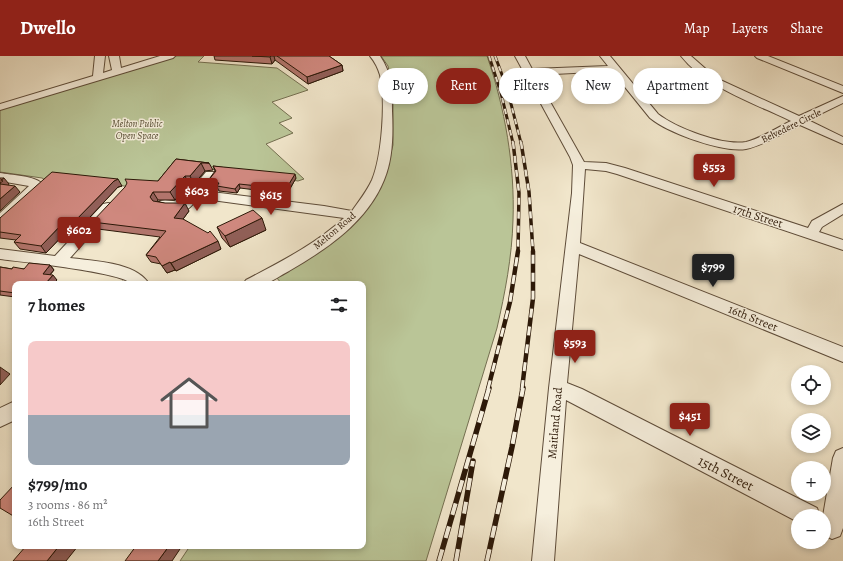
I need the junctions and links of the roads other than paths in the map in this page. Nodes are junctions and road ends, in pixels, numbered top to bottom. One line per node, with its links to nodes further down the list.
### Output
1 (100, 56): 12 (street)
2 (114, 56): 11 (street)
3 (170, 56): 11 (street)
4 (376, 56): 27 (street, Melton Road)
5 (520, 56): 9 (street)
6 (605, 56): 10 (street, Belvedere Circle)
7 (686, 56): 18 (street)
8 (760, 56): 14 (street)
9 (528, 68)
10 (615, 68)
11 (117, 72): 12 (street)
12 (98, 77): 17 (street)
13 (625, 80): 18 (street, Belvedere Circle)
14 (843, 90)
15 (843, 99): 18 (street, Belvedere Circle)
16 (548, 104): 20 (street)
17 (0, 106)
18 (799, 121): 19 (street)
19 (843, 141)
20 (579, 165): 29 (street, 17th Street); 31 (street, Maitland Road)
21 (210, 175): 23 (street)
22 (0, 177): 28 (street)
23 (195, 194): 25 (street); 27 (street)
24 (119, 196): 33 (street)
25 (163, 204)
26 (843, 208): 29 (street)
27 (353, 216): 35 (street, Melton Road)
28 (0, 220)
29 (811, 234): 30 (street, 17th Street)
30 (843, 245)
31 (573, 246): 36 (street, 16th Street); 37 (street, Maitland Road)
32 (0, 254): 33 (street)
33 (58, 262): 34 (street)
34 (139, 281)
35 (257, 281)
36 (843, 354)
37 (558, 388): 41 (street, 15th Street); 43 (street, Maitland Road)
38 (12, 412): 39 (street)
39 (0, 418)
40 (843, 458): 42 (street)
41 (796, 509)
42 (833, 528)
43 (543, 561)

